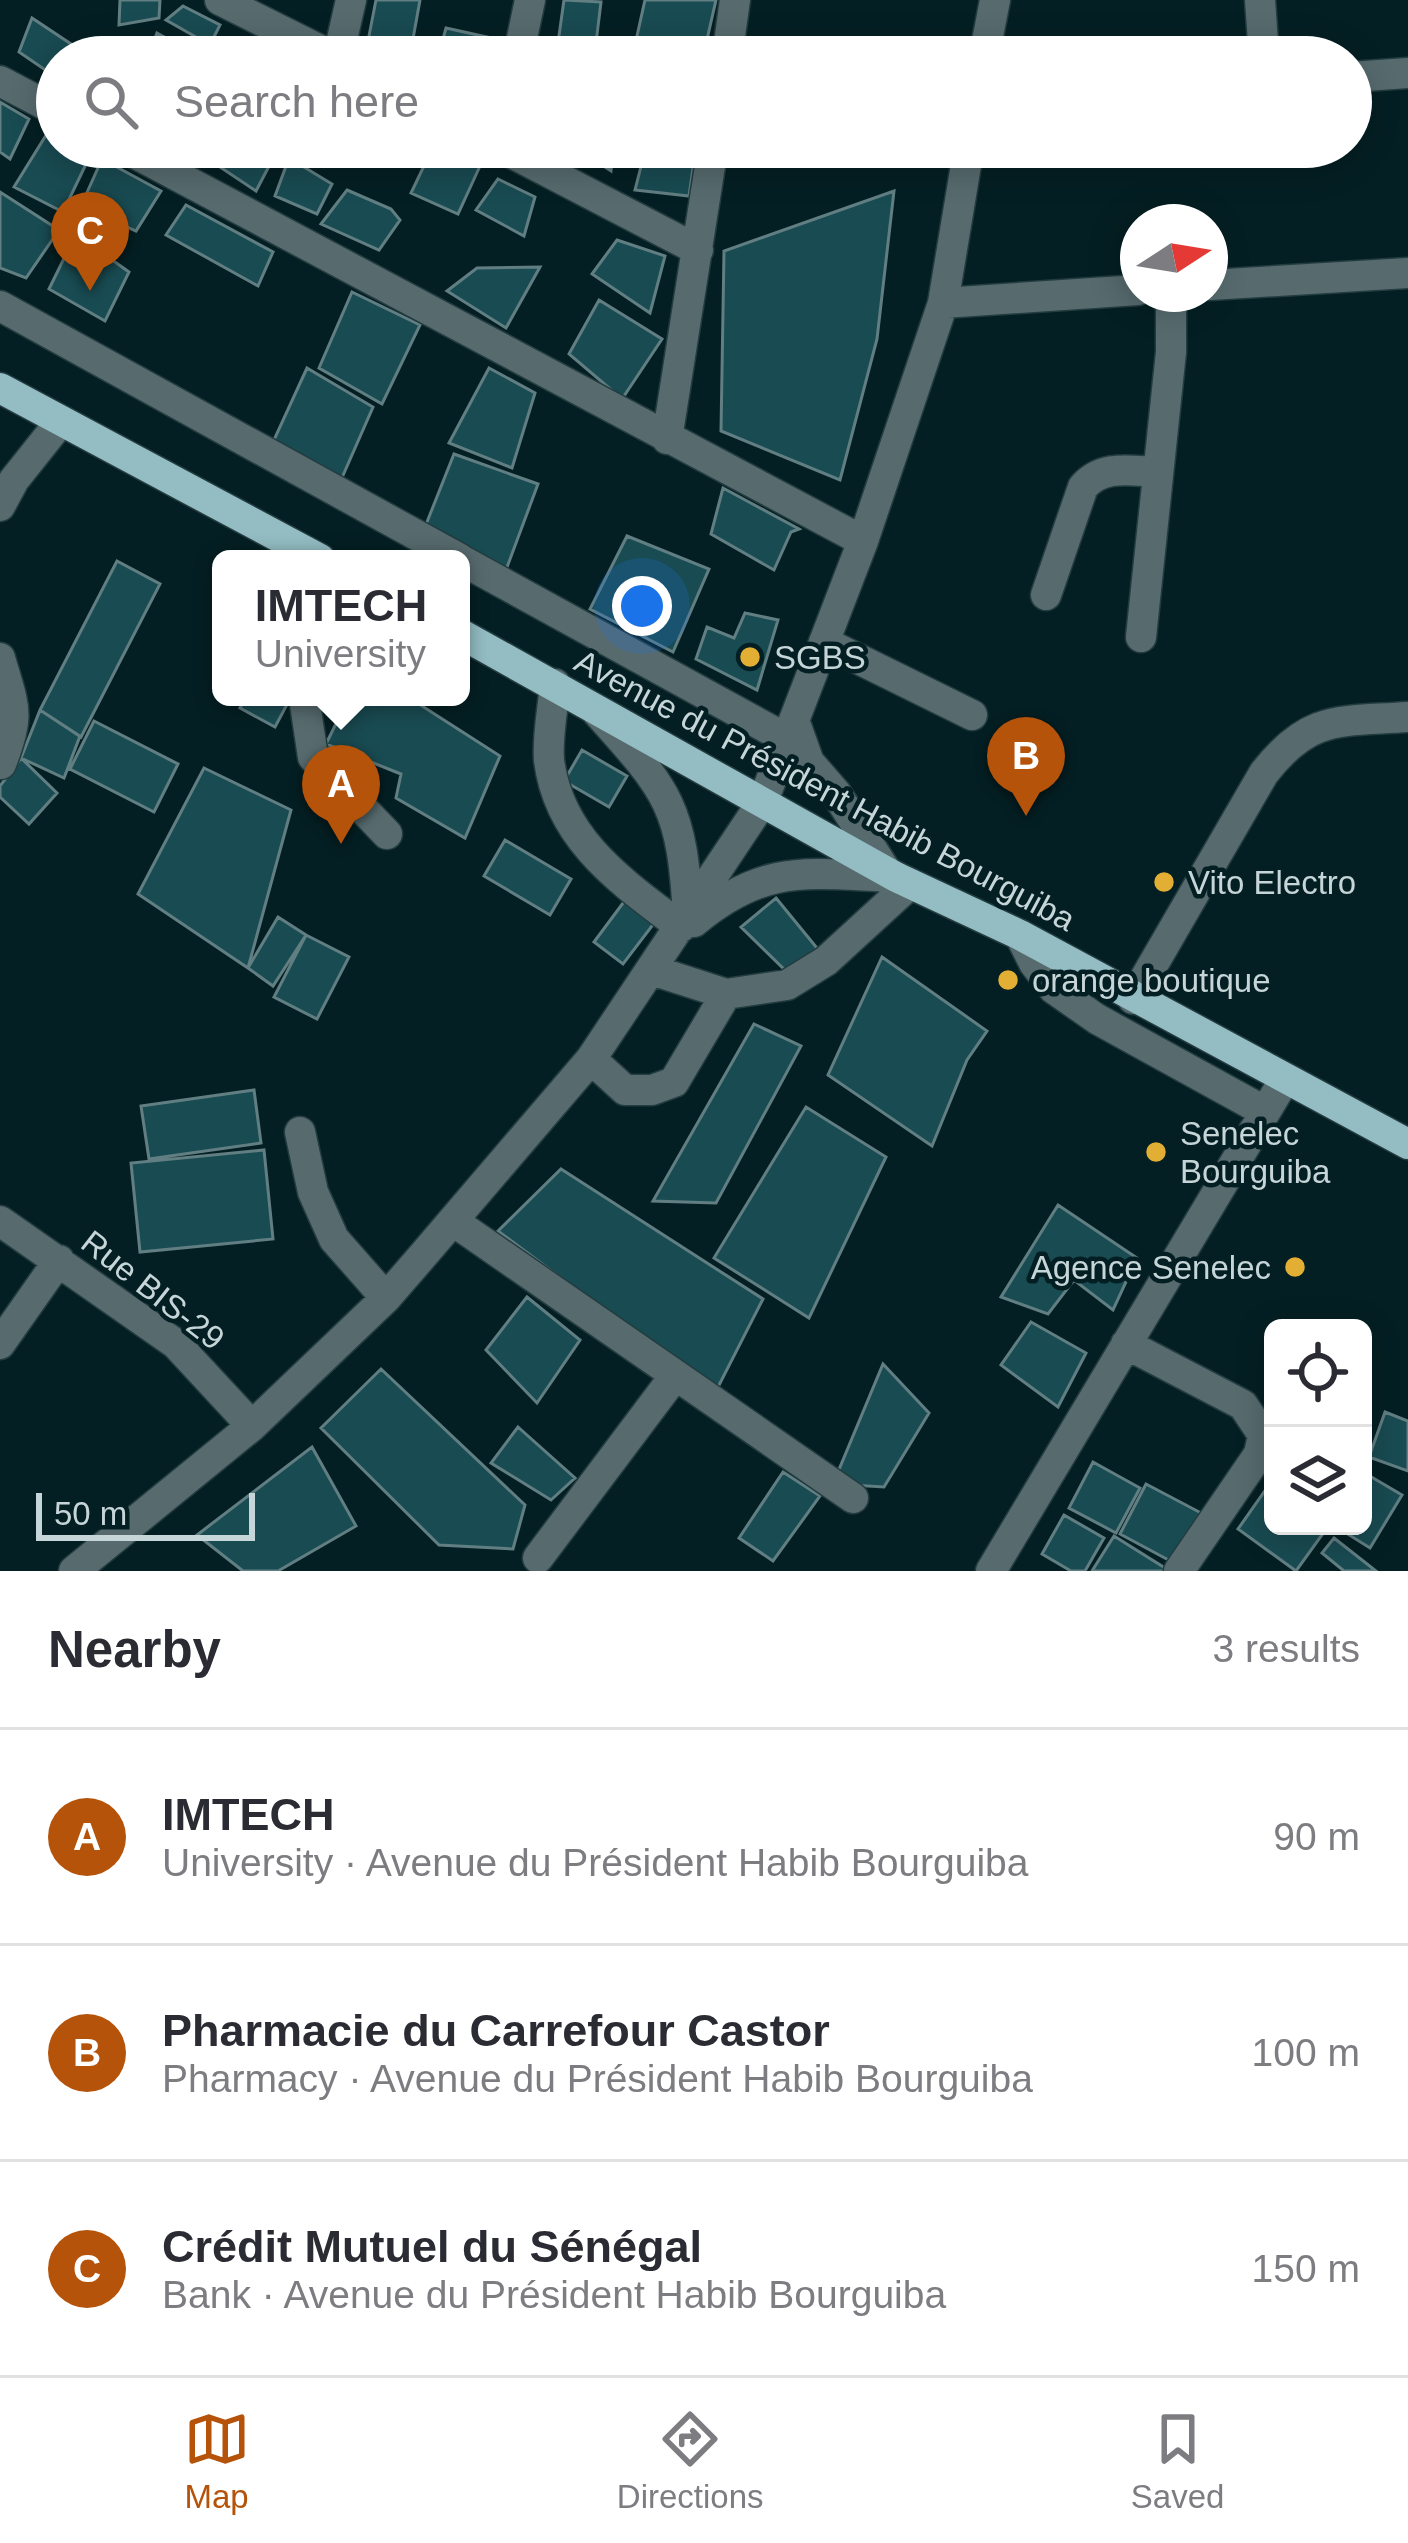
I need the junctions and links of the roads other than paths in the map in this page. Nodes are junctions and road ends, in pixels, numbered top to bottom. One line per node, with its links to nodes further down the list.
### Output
1 (220, 0): 7 (street)
2 (351, 0): 8 (street)
3 (530, 0): 9 (street)
4 (735, 0): 10 (street)
5 (995, 0): 11 (street)
6 (1260, 0): 12 (street)
7 (293, 36)
8 (342, 36)
9 (522, 36)
10 (730, 36)
11 (989, 36)
12 (1263, 36)
13 (1408, 73): 14 (street)
14 (1372, 75)
15 (0, 81): 16 (street)
16 (36, 100)
17 (162, 168): 30 (street)
18 (540, 168): 21 (street)
19 (710, 168): 21 (street)
20 (966, 168): 25 (street)
21 (698, 250): 30 (street)
22 (1408, 274): 23 (street)
23 (1228, 284)
24 (1120, 291): 25 (street)
25 (944, 303): 33 (street)
26 (0, 306): 35 (street)
27 (1171, 312): 31 (street)
28 (0, 388): 29 (main road)
29 (62, 422): 32 (street); 34 (main road)
30 (667, 439): 33 (street)
31 (1159, 472): 37 (street); 38 (street)
32 (5, 486)
33 (863, 541): 40 (street)
34 (303, 550)
35 (444, 550)
36 (470, 564): 47 (street)
37 (1046, 595)
38 (1141, 637)
39 (470, 639): 42 (main road, Avenue du Président Habib Bourguiba)
40 (824, 643): 45 (street); 47 (street)
41 (0, 658): 48 (street)
42 (555, 684): 43 (main road, Avenue du Président Habib Bourguiba); 52 (street)
43 (589, 703): 49 (main road, Avenue du Président Habib Bourguiba); 52 (street)
44 (305, 706): 50 (street)
45 (972, 715)
46 (1408, 717): 56 (street)
47 (790, 729): 49 (street); 51 (street)
48 (1, 764)
49 (763, 801): 51 (main road, Avenue du Président Habib Bourguiba); 52 (street)
50 (387, 834)
51 (898, 877): 52 (street); 53 (main road, Avenue du Président Habib Bourguiba); 55 (street)
52 (680, 928): 54 (street)
53 (1020, 935): 56 (main road, Avenue du Président Habib Bourguiba); 59 (street)
54 (652, 970): 55 (street); 57 (street)
55 (726, 994): 57 (street)
56 (1133, 999): 58 (main road, Avenue du Président Habib Bourguiba)
57 (591, 1059): 63 (street)
58 (1285, 1078): 59 (street); 61 (main road, Avenue du Président Habib Bourguiba)
59 (1264, 1111): 67 (street)
60 (301, 1132): 65 (street)
61 (1408, 1144)
62 (0, 1221): 64 (street, Rue BIS-29)
63 (453, 1221): 65 (street); 68 (street)
64 (59, 1260): 66 (street); 69 (street, Rue BIS-29)
65 (386, 1298): 69 (street)
66 (0, 1344)
67 (1126, 1344): 72 (street); 74 (street)
68 (674, 1378): 70 (street); 71 (street)
69 (252, 1426): 73 (street)
70 (853, 1498)
71 (538, 1558)
72 (1003, 1567)
73 (74, 1571)
74 (1178, 1571)

